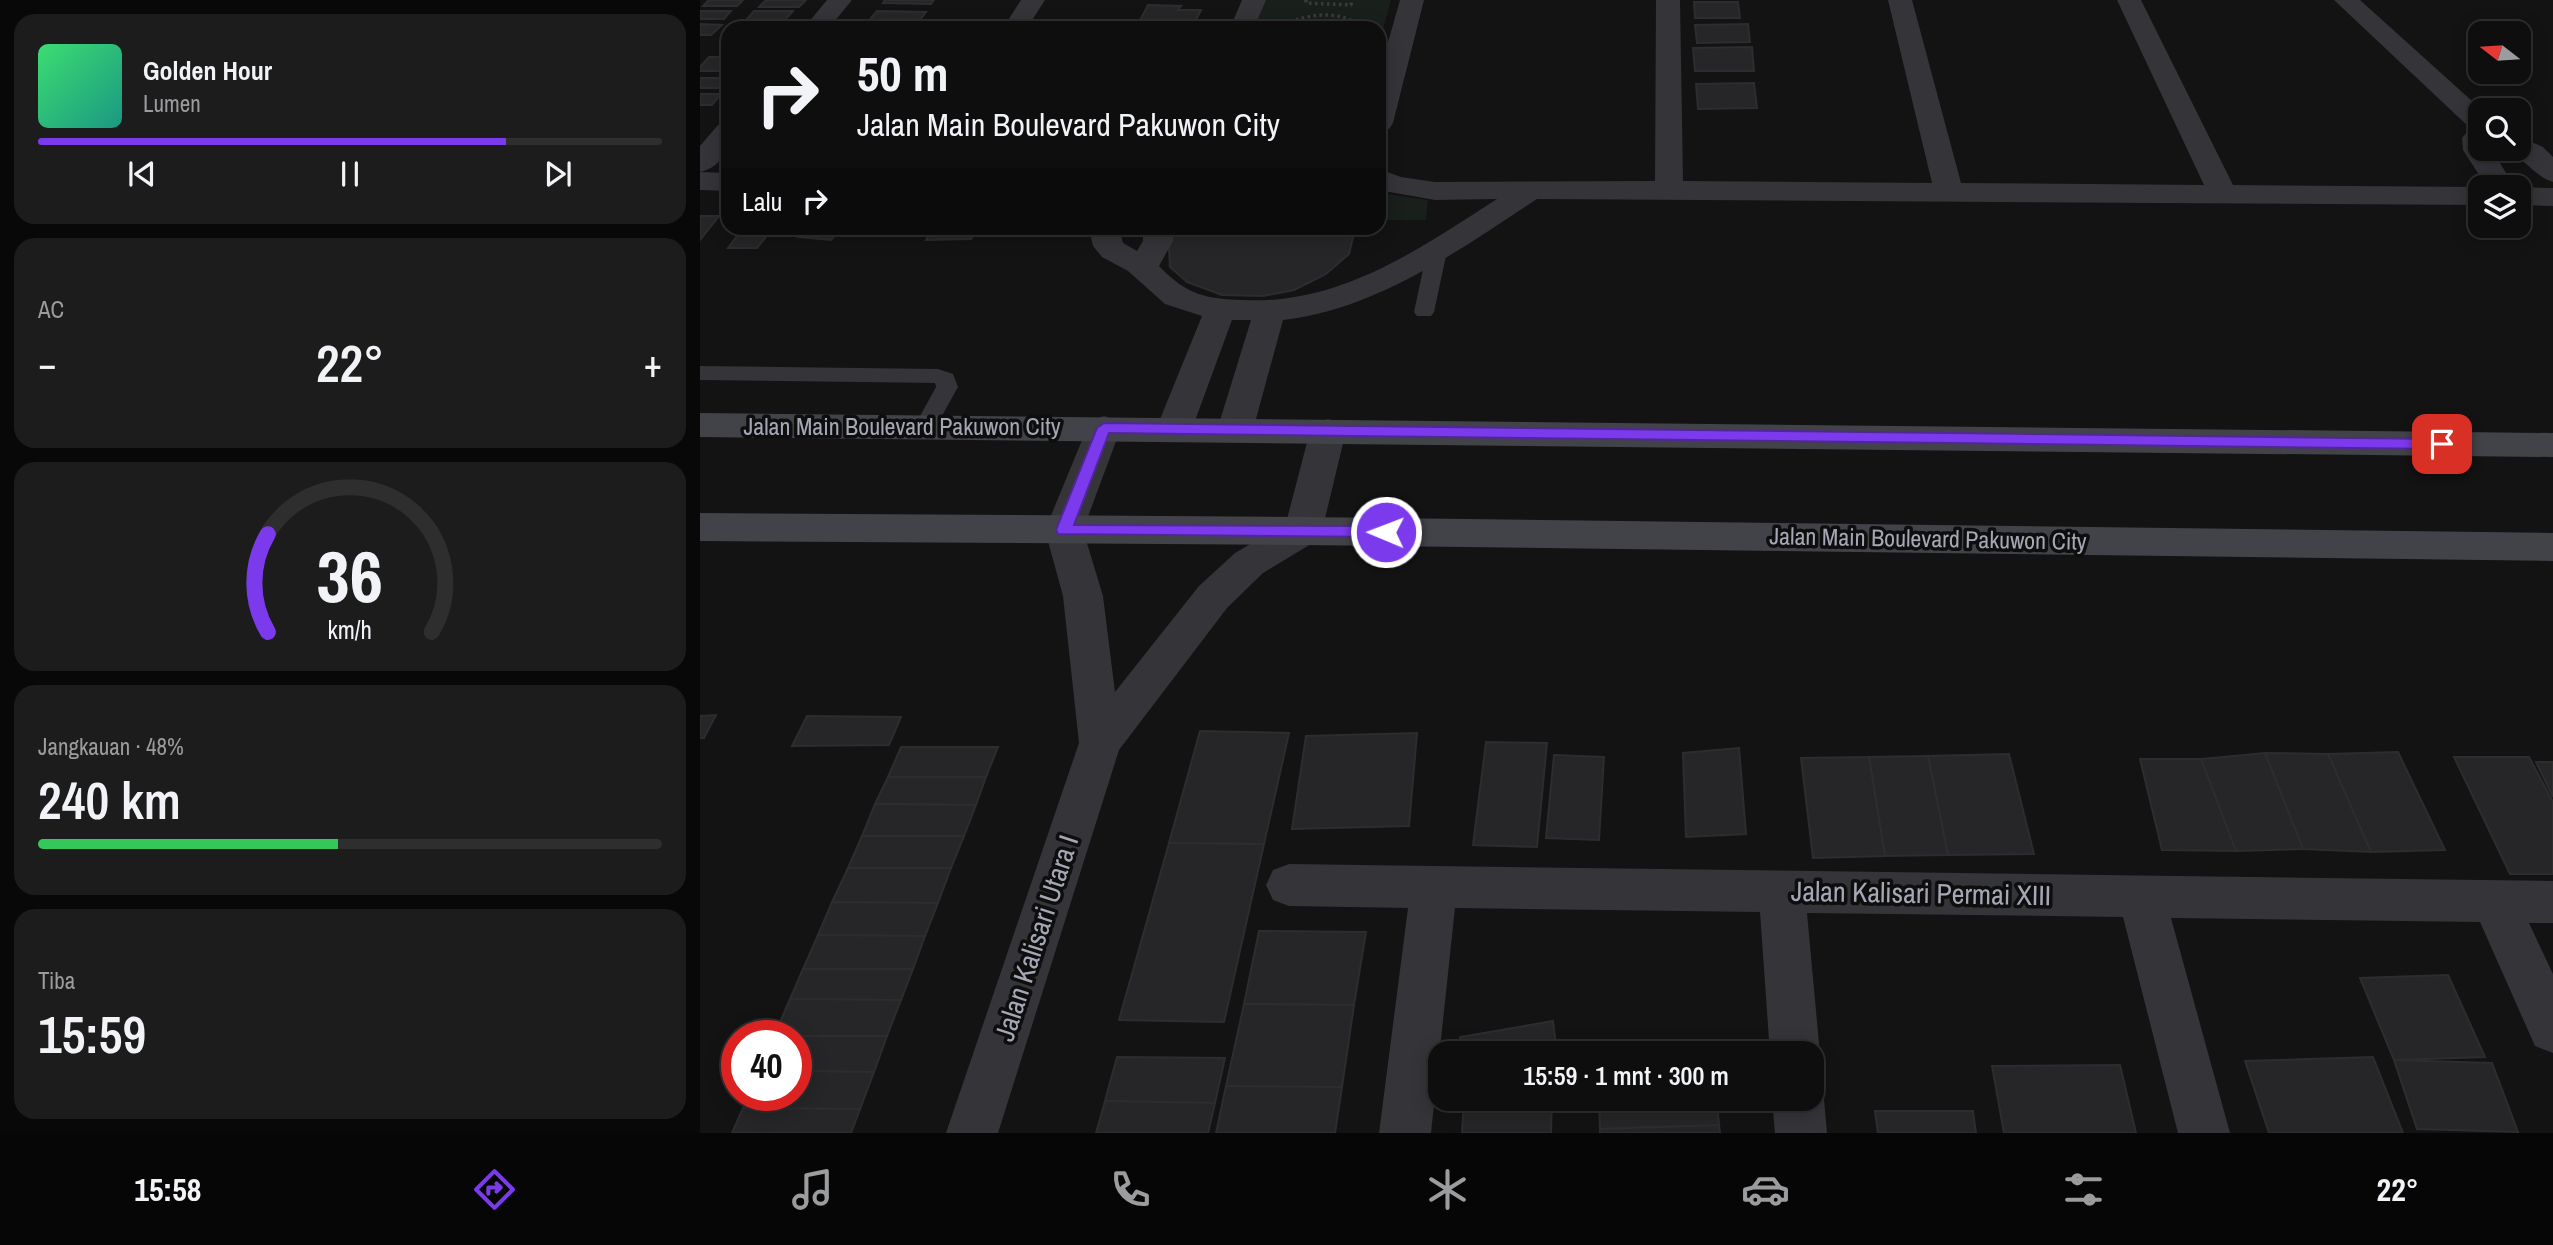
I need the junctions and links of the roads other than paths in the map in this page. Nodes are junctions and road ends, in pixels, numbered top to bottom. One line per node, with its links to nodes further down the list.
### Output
1 (840, 0): 9 (street)
2 (1033, 0): 10 (street)
3 (1254, 0): 11 (street)
4 (1412, 0): 12 (street)
5 (1668, 0): 22 (street)
6 (1900, 0): 23 (street)
7 (2129, 0): 24 (street)
8 (2346, 0): 13 (street)
9 (822, 21)
10 (1020, 21)
11 (1245, 21)
12 (1386, 96)
13 (2468, 112)
14 (721, 139): 16 (street)
15 (2531, 152): 17 (street)
16 (700, 164)
17 (2553, 173)
18 (700, 181): 20 (street)
19 (1386, 181): 21 (street)
20 (721, 182)
21 (1531, 190): 22 (street); 30 (street)
22 (1669, 190): 23 (street)
23 (1949, 192): 24 (street)
24 (2223, 194): 25 (street)
25 (2468, 196)
26 (2531, 196): 27 (street)
27 (2553, 197)
28 (1105, 235): 31 (street)
29 (1158, 235): 31 (street)
30 (1437, 251): 33 (street); 34 (lane)
31 (1143, 267): 32 (street)
32 (1220, 310): 33 (street); 39 (street)
33 (1270, 311): 40 (street)
34 (1424, 312)
35 (700, 373): 37 (lane)
36 (700, 425): 37 (street, Jalan Main Boulevard Pakuwon City)
37 (925, 427): 38 (street, Jalan Main Boulevard Pakuwon City)
38 (1104, 428): 39 (street, Jalan Main Boulevard Pakuwon City); 44 (street, Jalan Main Boulevard Pakuwon City)
39 (1174, 429): 40 (street, Jalan Main Boulevard Pakuwon City)
40 (1235, 430): 41 (street, Jalan Main Boulevard Pakuwon City)
41 (1328, 431): 42 (street, Jalan Main Boulevard Pakuwon City); 45 (street)
42 (2553, 445)
43 (700, 527): 44 (street, Jalan Main Boulevard Pakuwon City)
44 (1064, 530): 45 (street, Jalan Main Boulevard Pakuwon City); 47 (street, Jalan Kalisari Utara I)
45 (1303, 531): 46 (street, Jalan Main Boulevard Pakuwon City); 47 (street, Jalan Kalisari Utara I)
46 (2553, 547)
47 (1100, 743): 57 (street, Jalan Kalisari Utara I)
48 (1289, 885): 49 (street, Jalan Kalisari Permai XIII)
49 (1434, 887): 50 (street, Jalan Kalisari Permai XIII); 58 (street)
50 (1782, 891): 51 (street, Jalan Kalisari Permai XIII); 55 (street)
51 (2141, 896): 52 (street, Jalan Kalisari Permai XIII); 60 (street)
52 (2495, 902): 53 (street, Jalan Kalisari Permai XIII); 54 (street)
53 (2553, 902)
54 (2553, 1029)
55 (1794, 1041)
56 (1799, 1111): 59 (street)
57 (972, 1133)
58 (1405, 1133)
59 (1801, 1133)
60 (2204, 1133)

